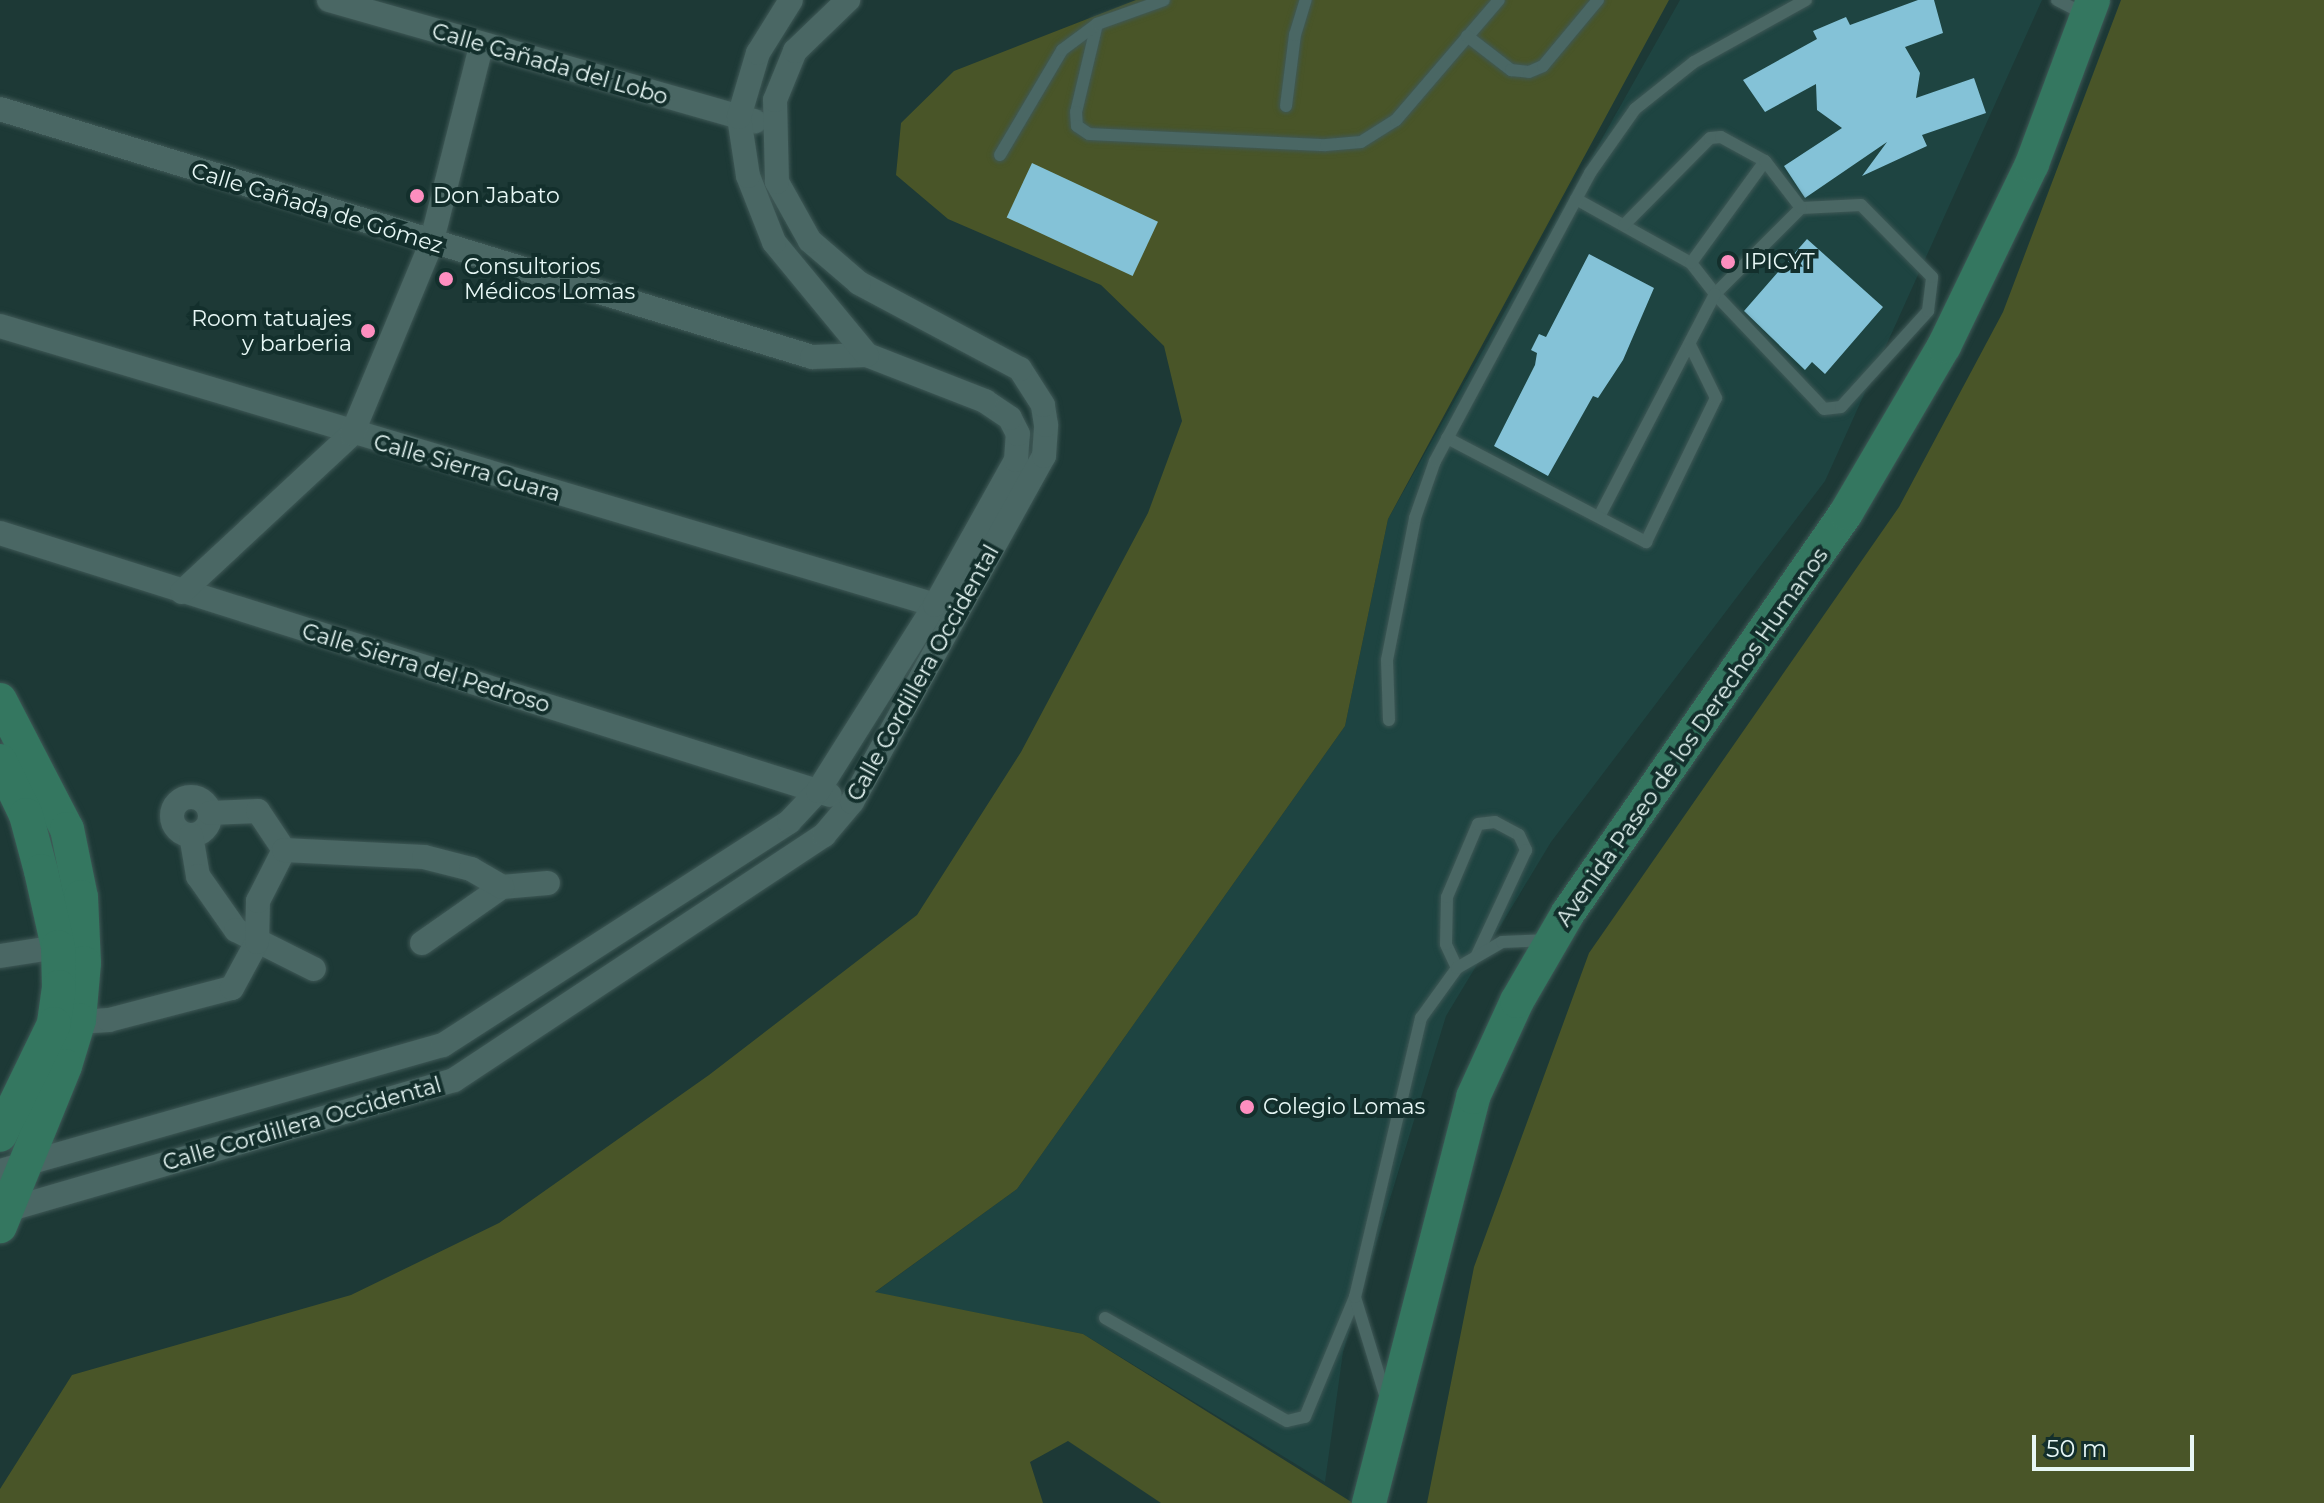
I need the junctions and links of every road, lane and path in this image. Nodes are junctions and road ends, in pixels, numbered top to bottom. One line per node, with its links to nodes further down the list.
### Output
1 (329, 0): 13 (street, Calle Cañada del Lobo)
2 (791, 0): 16 (street, Calle Cordillera Occidental)
3 (848, 0): 17 (street, Calle Cordillera Occidental)
4 (1164, 0): 11 (lane)
5 (1306, 0): 14 (lane)
6 (1499, 0): 12 (lane)
7 (1598, 0): 12 (lane)
8 (1806, 0): 20 (lane)
9 (2057, 0): 10 (lane)
10 (2090, 8): 45 (main road, Avenida Paseo de los Derechos Humanos)
11 (1097, 24): 12 (lane); 18 (lane)
12 (1467, 36)
13 (481, 47): 16 (street, Calle Cañada del Lobo); 23 (street)
14 (1286, 106)
15 (0, 109): 23 (street, Calle Cañada de Gómez)
16 (739, 117): 17 (street, Calle Cañada del Lobo); 28 (street, Calle Cordillera Occidental)
17 (773, 126): 39 (street, Calle Cordillera Occidental)
18 (1000, 155)
19 (1765, 161): 21 (lane); 22 (lane); 24 (lane)
20 (1576, 199): 22 (lane); 30 (lane)
21 (1801, 208): 25 (lane); 25 (lane)
22 (1624, 225): 24 (lane)
23 (431, 244): 28 (street, Calle Cañada de Gómez); 29 (street)
24 (1691, 263): 25 (lane)
25 (1715, 294): 27 (lane)
26 (0, 326): 29 (street, Calle Sierra Guara)
27 (1690, 345): 31 (lane); 31 (lane)
28 (867, 355): 34 (street, Calle Cordillera Occidental)
29 (352, 434): 33 (street); 34 (street, Calle Sierra Guara)
30 (1447, 438): 31 (lane); 36 (lane)
31 (1599, 517)
32 (0, 533): 33 (street, Calle Sierra del Pedroso)
33 (182, 592): 38 (street, Calle Sierra del Pedroso)
34 (935, 605): 38 (street, Calle Cordillera Occidental)
35 (0, 700): 53 (main road)
36 (1389, 720)
37 (0, 761): 48 (main road)
38 (818, 791): 39 (street, Calle Sierra del Pedroso); 54 (street, Calle Cordillera Occidental)
39 (852, 802): 55 (street, Calle Cordillera Occidental)
40 (210, 813): 41 (street); 41 (street); 42 (street)
41 (191, 835): 46 (street)
42 (284, 850): 44 (street); 46 (street)
43 (548, 883): 44 (street)
44 (502, 887): 47 (street)
45 (1553, 940): 50 (lane); 61 (main road, Avenida Paseo de los Derechos Humanos)
46 (257, 942): 52 (street); 53 (street)
47 (422, 943)
48 (58, 947): 49 (street); 53 (main road)
49 (0, 956)
50 (1476, 957): 51 (lane); 51 (lane)
51 (1457, 968): 59 (lane)
52 (314, 969)
53 (67, 1022): 56 (main road); 57 (main road)
54 (443, 1045): 55 (street); 57 (street, Calle Cordillera Occidental)
55 (454, 1080): 58 (street, Calle Cordillera Occidental)
56 (0, 1135)
57 (15, 1166): 58 (main road)
58 (3, 1216)
59 (1355, 1297): 60 (lane); 61 (lane)
60 (1105, 1318)
61 (1389, 1409): 62 (main road, Avenida Paseo de los Derechos Humanos)
62 (1369, 1503)

